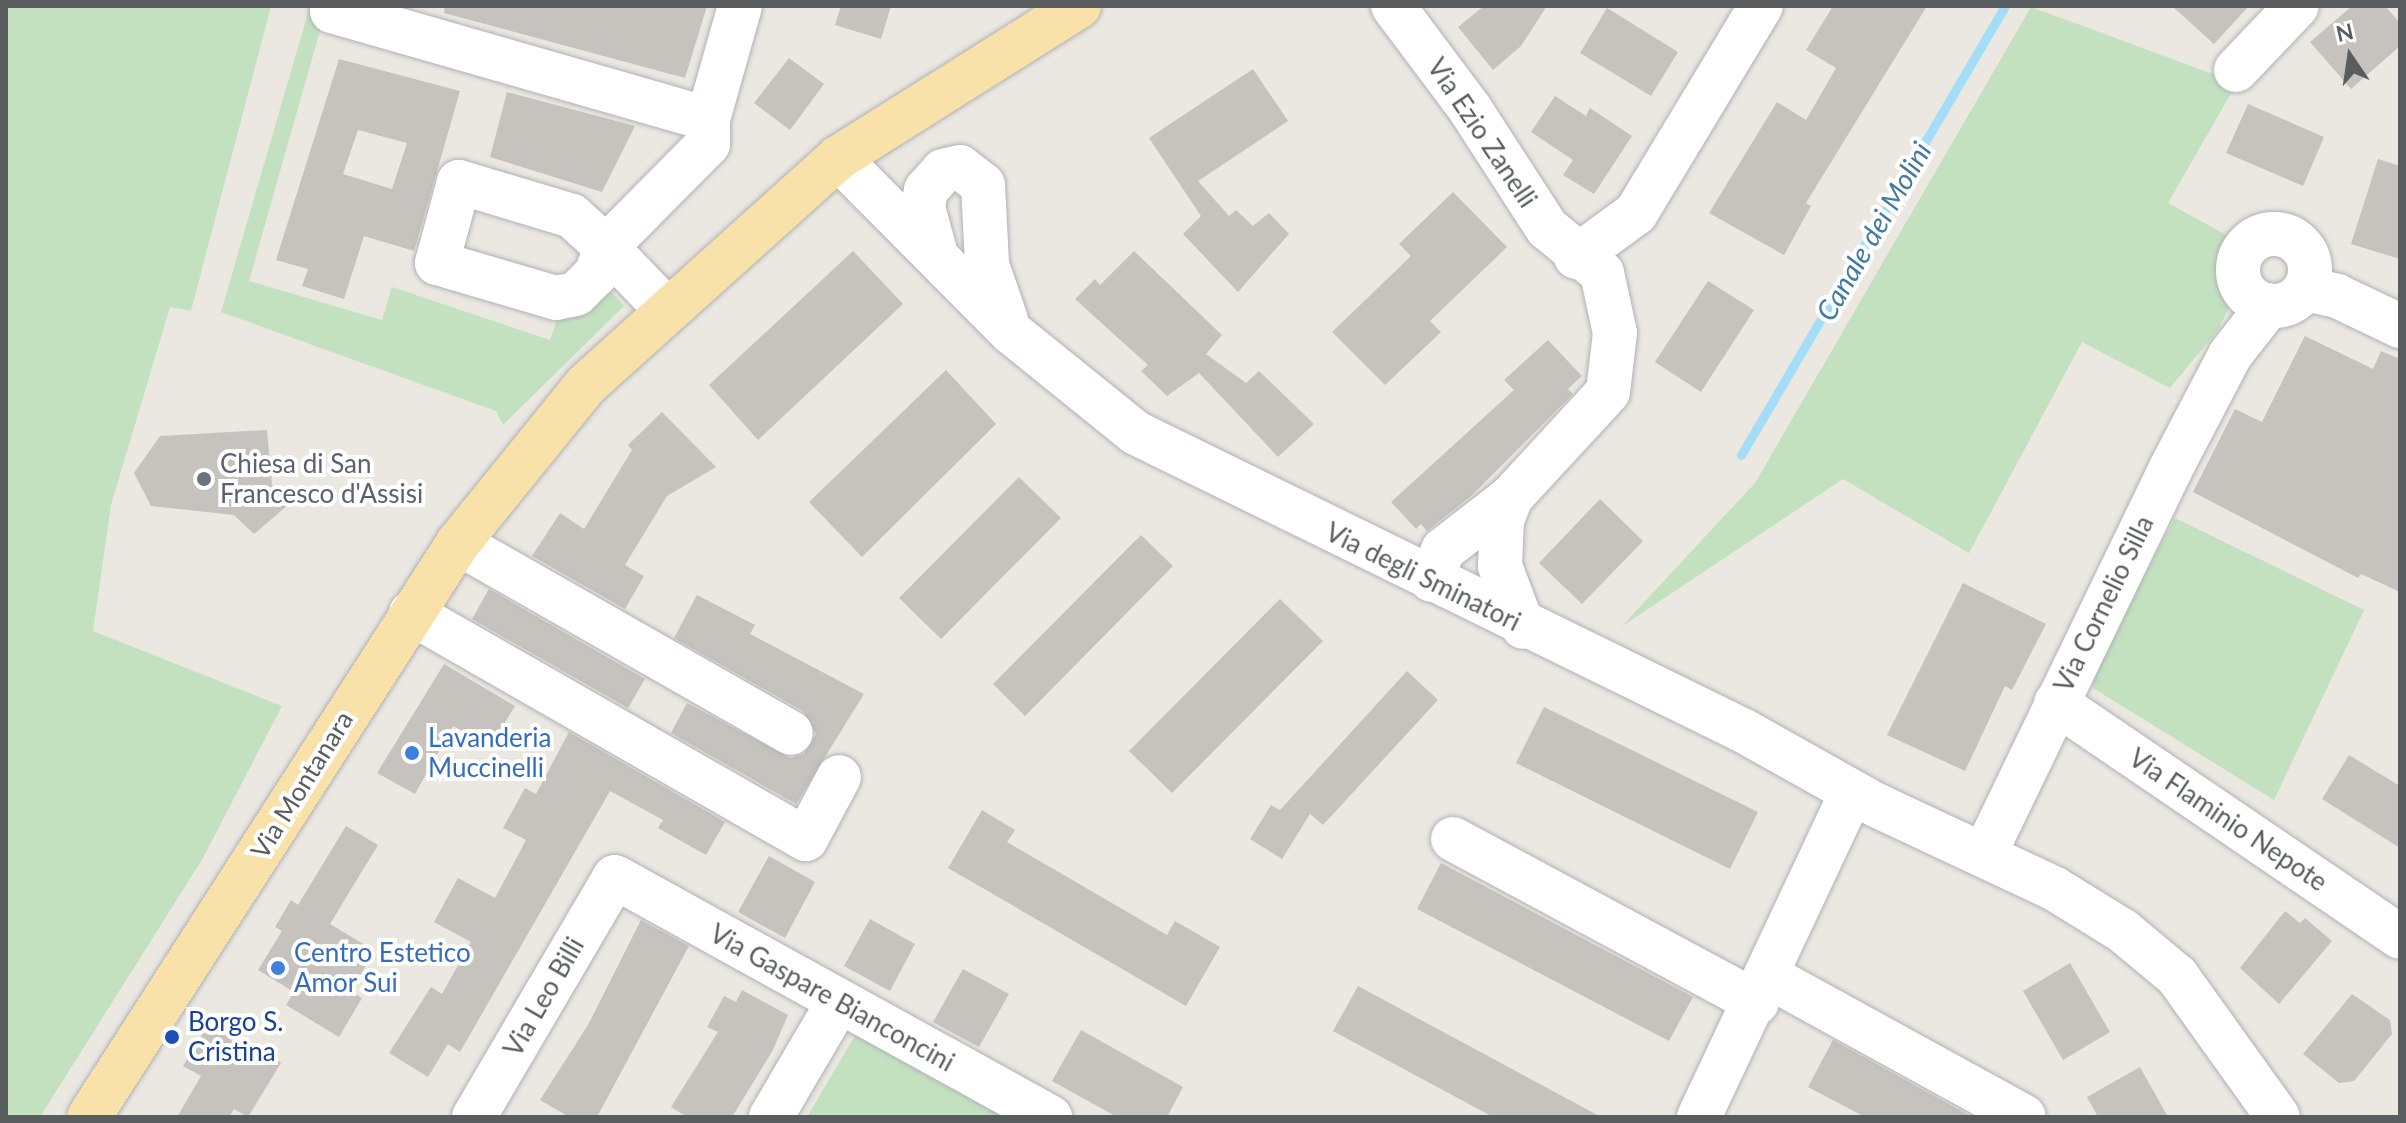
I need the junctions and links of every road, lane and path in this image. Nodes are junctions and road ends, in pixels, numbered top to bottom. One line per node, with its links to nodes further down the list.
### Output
1 (333, 6): 8 (street)
2 (740, 6): 8 (street)
3 (1079, 6): 9 (main road, Via Montanara)
4 (1393, 6): 11 (street, Via Ezio Zanelli)
5 (1761, 6): 11 (street)
6 (2297, 6): 7 (street)
7 (2236, 70)
8 (708, 119): 12 (street)
9 (838, 158): 10 (street, Via degli Sminatori); 12 (main road, Via Montanara)
10 (936, 255): 14 (street, Via degli Sminatori); 14 (street, Via degli Sminatori)
11 (1576, 257): 15 (street)
12 (665, 308): 16 (main road, Via Montanara)
13 (2400, 326): 20 (street, Via Cornelio Silla)
14 (1012, 333): 17 (street, Via degli Sminatori)
15 (1511, 497): 17 (street); 19 (street)
16 (458, 543): 18 (main road, Via Montanara); 21 (street)
17 (1431, 580): 19 (street, Via degli Sminatori)
18 (411, 613): 22 (street); 31 (main road, Via Montanara)
19 (1523, 627): 23 (street, Via degli Sminatori)
20 (2056, 703): 25 (street, Via Cornelio Silla); 27 (street, Via Flaminio Nepote)
21 (791, 733)
22 (839, 777)
23 (1864, 799): 25 (street, Via degli Sminatori); 28 (street)
24 (1453, 839): 28 (street)
25 (1984, 855): 30 (street, Via degli Sminatori)
26 (615, 877): 29 (street, Via Gaspare Bianconcini); 32 (street, Via Leo Billi)
27 (2400, 937)
28 (1766, 987): 35 (street); 36 (street)
29 (838, 1003): 33 (street); 34 (street, Via Gaspare Bianconcini)
30 (2238, 1055): 37 (street); 38 (street, Via degli Sminatori)
31 (89, 1117)
32 (474, 1117)
33 (771, 1117)
34 (1050, 1117)
35 (1699, 1117)
36 (2024, 1117)
37 (2247, 1117)
38 (2278, 1117)

